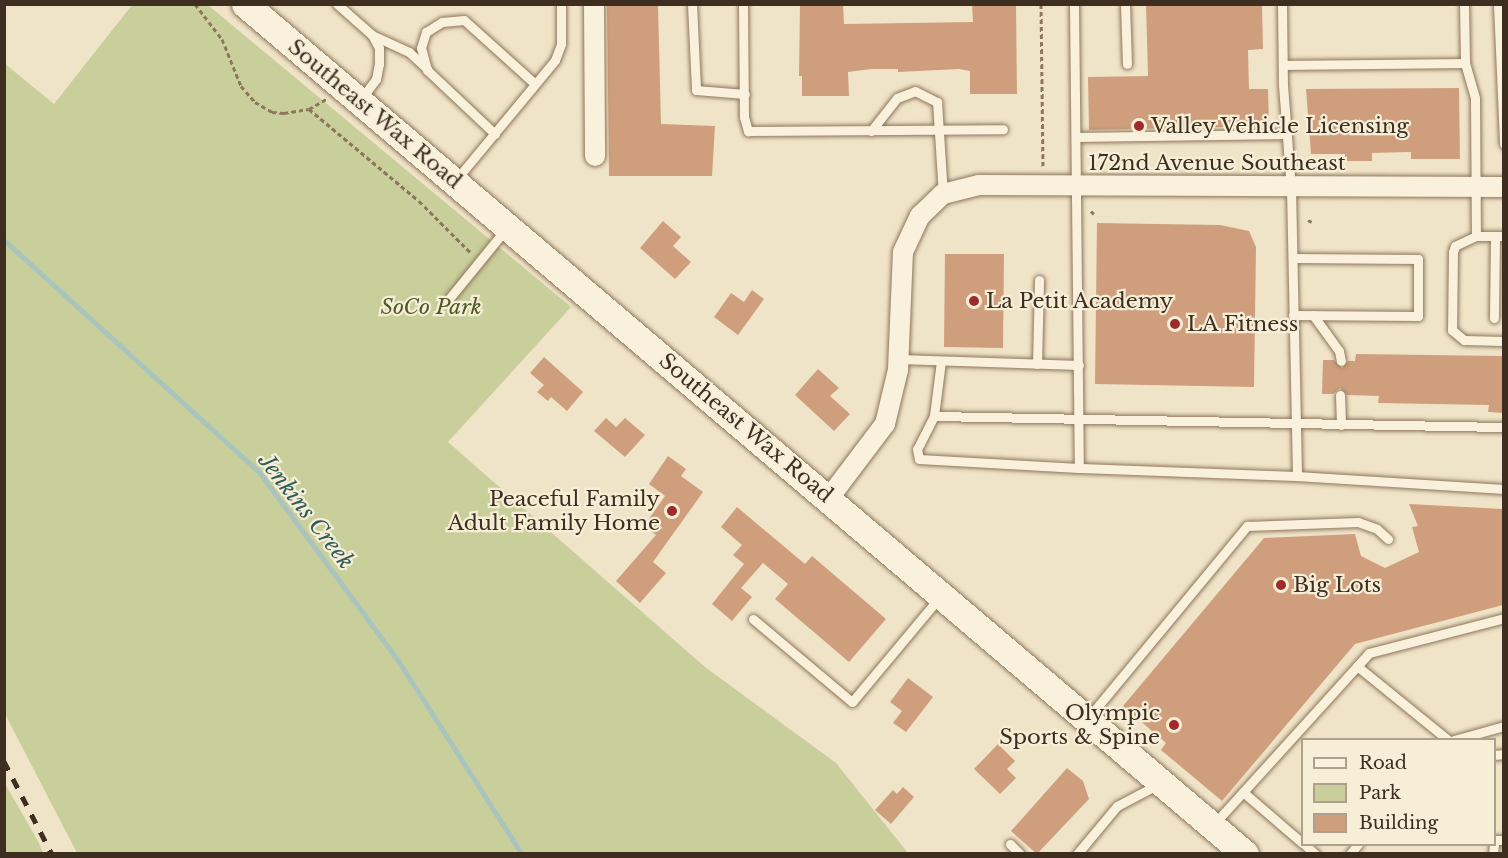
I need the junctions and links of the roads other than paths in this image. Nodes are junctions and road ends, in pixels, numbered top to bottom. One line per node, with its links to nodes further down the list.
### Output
1 (245, 4): 19 (street, Southeast Wax Road)
2 (337, 4): 12 (lane)
3 (561, 4): 18 (lane)
4 (594, 4): 28 (street)
5 (692, 4): 20 (lane)
6 (743, 4): 20 (lane)
7 (1074, 4): 26 (lane)
8 (1125, 4): 14 (lane)
9 (1282, 4): 15 (lane)
10 (1464, 4): 13 (lane)
11 (1498, 4): 17 (lane)
12 (372, 34): 16 (lane); 19 (lane)
13 (1465, 63): 15 (lane); 31 (lane)
14 (1127, 64)
15 (1283, 65): 25 (lane)
16 (427, 69): 18 (lane); 24 (lane)
17 (1502, 80): 27 (lane)
18 (534, 83): 24 (lane)
19 (349, 93): 29 (street, Southeast Wax Road)
20 (745, 94): 23 (lane)
21 (1003, 129): 22 (lane)
22 (940, 130): 23 (lane); 23 (lane); 34 (lane)
23 (871, 131)
24 (495, 134): 29 (lane)
25 (1287, 134): 26 (lane); 33 (lane)
26 (1078, 137): 30 (lane)
27 (1503, 144)
28 (595, 156)
29 (455, 182): 35 (street, Southeast Wax Road)
30 (1079, 185): 33 (street, 172nd Avenue Southeast); 34 (street, 172nd Avenue Southeast); 49 (lane)
31 (1477, 187): 32 (street, 172nd Avenue Southeast); 33 (street, 172nd Avenue Southeast); 36 (lane)
32 (1503, 187)
33 (1291, 188): 38 (lane)
34 (938, 197): 45 (street)
35 (508, 227): 40 (lane); 59 (street, Southeast Wax Road)
36 (1476, 236): 37 (lane); 44 (lane)
37 (1499, 236): 43 (lane)
38 (1293, 258): 41 (lane); 42 (lane)
39 (1039, 280): 48 (lane)
40 (448, 300)
41 (1293, 315): 42 (lane); 53 (lane)
42 (1313, 315): 47 (lane)
43 (1494, 318)
44 (1503, 341)
45 (899, 359): 46 (lane); 59 (street)
46 (941, 361): 48 (lane); 51 (lane)
47 (1341, 361)
48 (1037, 363): 49 (lane)
49 (1079, 365): 52 (lane)
50 (1340, 394): 54 (lane)
51 (934, 416): 52 (lane); 56 (lane)
52 (1079, 419): 53 (lane); 56 (lane)
53 (1295, 424): 54 (lane); 57 (lane)
54 (1341, 425): 55 (lane)
55 (1503, 428)
56 (1079, 468): 57 (lane)
57 (1298, 476): 58 (lane)
58 (1503, 489)
59 (829, 498): 61 (street, Southeast Wax Road)
60 (1388, 539): 65 (lane)
61 (942, 595): 63 (lane); 65 (street, Southeast Wax Road)
62 (1503, 618): 64 (lane)
63 (753, 619)
64 (1357, 666): 68 (lane); 72 (lane)
65 (1088, 719): 71 (street, Southeast Wax Road)
66 (1503, 726): 67 (lane)
67 (1492, 728): 69 (lane); 70 (lane)
68 (1446, 738)
69 (1460, 738)
70 (1492, 738)
71 (1162, 782): 73 (street, Southeast Wax Road); 77 (lane)
72 (1243, 792): 73 (lane); 74 (lane)
73 (1212, 825): 78 (street, Southeast Wax Road)
74 (1301, 842)
75 (1010, 844): 76 (lane)
76 (1020, 854)
77 (1077, 854)
78 (1245, 854)

